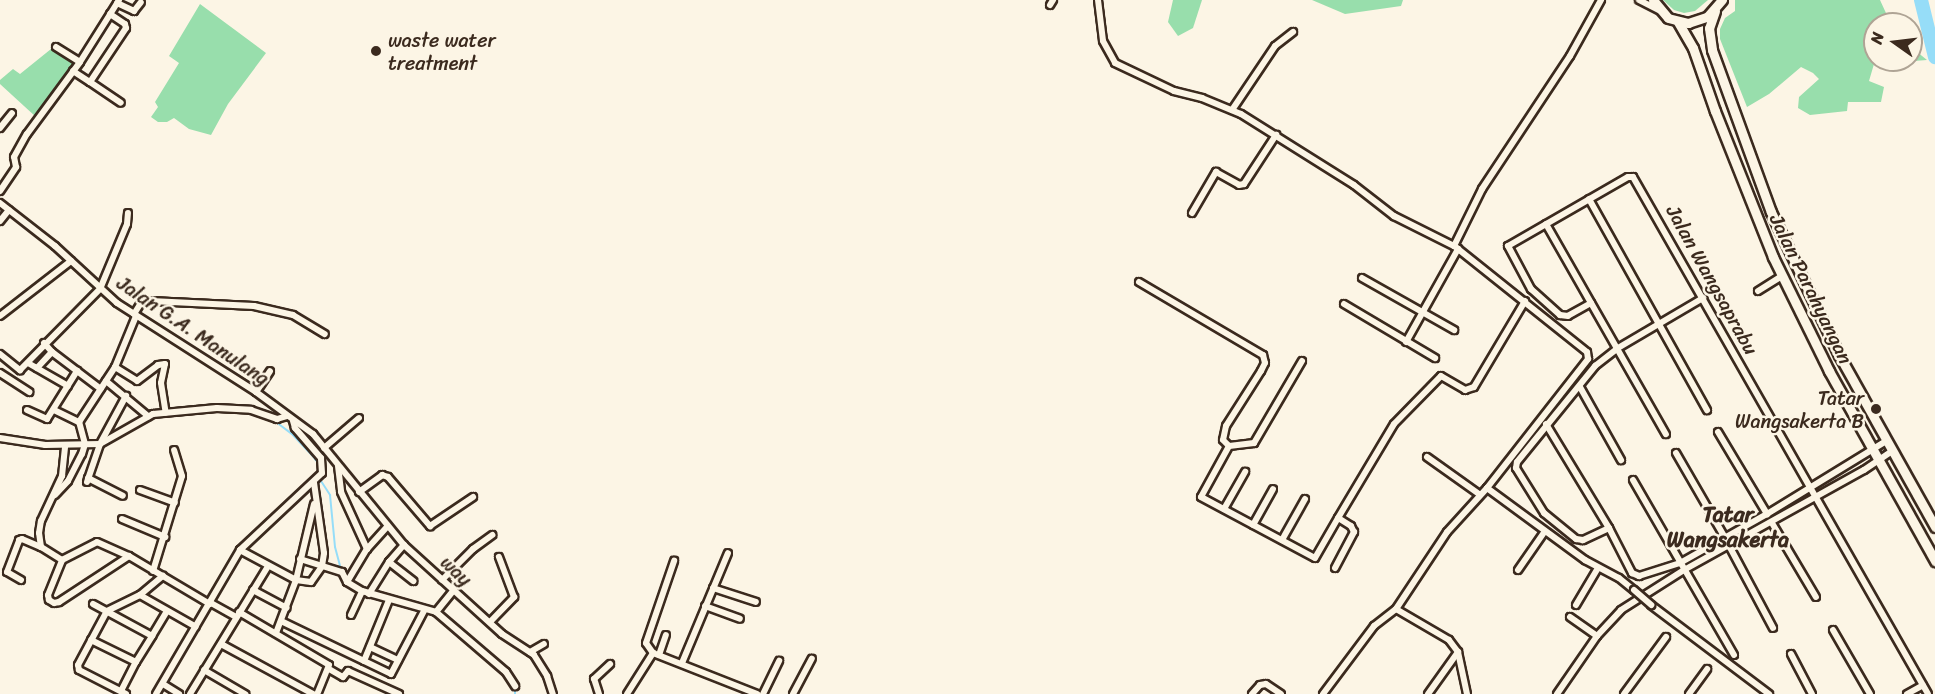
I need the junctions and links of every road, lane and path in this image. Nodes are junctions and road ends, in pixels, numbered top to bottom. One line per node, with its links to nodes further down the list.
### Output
1 (1098, 0): 18 (street)
2 (1601, 0): 30 (street)
3 (1639, 0): 8 (street)
4 (1653, 0): 8 (main road)
5 (1722, 0): 9 (main road)
6 (118, 2): 7 (street); 10 (street)
7 (141, 2)
8 (1659, 10): 11 (main road)
9 (1715, 11): 11 (main road); 80 (main road, Jalan Parahyangan)
10 (110, 14): 14 (street); 16 (street)
11 (1678, 22): 32 (main road, Jalan Parahyangan)
12 (1293, 32): 18 (street)
13 (56, 47): 14 (street)
14 (80, 62): 15 (street)
15 (73, 71): 16 (street); 22 (street)
16 (90, 82): 17 (street)
17 (121, 104)
18 (1232, 110): 21 (street)
19 (12, 113): 20 (street)
20 (0, 128)
21 (1276, 135): 27 (street); 30 (street)
22 (0, 192)
23 (1588, 199): 29 (street, Jalan Wangsaprabu); 37 (street, Jalan Wangsaprabu); 44 (street)
24 (0, 203): 25 (street, Jalan G.A. Manulang)
25 (9, 210): 28 (street); 31 (street, Jalan G.A. Manulang)
26 (128, 213): 35 (street)
27 (1192, 213)
28 (0, 222)
29 (1546, 224): 39 (street); 39 (street, Jalan Wangsaprabu)
30 (1456, 247): 38 (street); 41 (street)
31 (71, 261): 35 (street, Jalan G.A. Manulang); 43 (street)
32 (1782, 276): 36 (street); 86 (main road, Jalan Parahyangan)
33 (1362, 278): 41 (street)
34 (1139, 282): 83 (street)
35 (100, 289): 42 (street, Jalan G.A. Manulang); 48 (street)
36 (1758, 291)
37 (1703, 298): 44 (street); 100 (street, Jalan Wangsaprabu)
38 (1525, 301): 99 (street); 114 (street)
39 (1591, 303): 49 (street)
40 (1344, 304): 47 (street)
41 (1422, 312): 45 (street); 47 (street)
42 (135, 315): 46 (street); 56 (street); 65 (street, Jalan G.A. Manulang)
43 (0, 316)
44 (1660, 324): 49 (street); 70 (street)
45 (1454, 330)
46 (325, 334)
47 (1406, 342): 52 (street)
48 (44, 343): 50 (street); 55 (street)
49 (1618, 348): 63 (street); 78 (street)
50 (52, 352): 57 (street); 58 (street)
51 (0, 354): 54 (street)
52 (1435, 358)
53 (1302, 361): 83 (street)
54 (8, 363): 55 (street); 60 (street)
55 (28, 363): 57 (street)
56 (115, 367): 61 (street); 71 (street)
57 (37, 368): 62 (street)
58 (77, 371): 62 (street); 64 (street)
59 (270, 371): 65 (street)
60 (0, 372): 66 (street)
61 (106, 381): 64 (street); 67 (street)
62 (68, 386): 69 (street)
63 (1580, 387): 76 (street); 91 (street)
64 (101, 388): 75 (street)
65 (256, 392): 73 (street, Jalan G.A. Manulang)
66 (29, 393)
67 (126, 396): 72 (street); 82 (street)
68 (27, 410): 69 (street)
69 (54, 410): 75 (street)
70 (1707, 410)
71 (166, 413): 72 (street); 73 (street)
72 (148, 416): 82 (street)
73 (290, 418): 84 (street, Jalan G.A. Manulang); 98 (street)
74 (359, 418): 84 (street)
75 (79, 422): 85 (street)
76 (1546, 424): 120 (street); 120 (street)
77 (1718, 432): 113 (street)
78 (1666, 434)
79 (0, 438): 81 (street)
80 (1886, 441): 86 (street); 88 (main road, Jalan Parahyangan)
81 (64, 446): 85 (street); 105 (street)
82 (100, 446): 85 (street); 106 (street)
83 (1229, 446): 112 (street)
84 (324, 448): 94 (street, Jalan G.A. Manulang)
85 (84, 449): 105 (street)
86 (1872, 449): 92 (street); 93 (main road, Jalan Parahyangan)
87 (174, 450): 111 (street)
88 (1892, 451): 93 (street); 119 (main road, Jalan Parahyangan)
89 (1676, 453): 124 (street)
90 (1427, 457): 104 (street)
91 (1621, 460)
92 (1858, 460): 95 (street); 100 (street)
93 (1878, 460): 95 (street); 137 (main road, Jalan Parahyangan)
94 (338, 465): 103 (street, way); 129 (street)
95 (1864, 470): 108 (street)
96 (1245, 472): 112 (street)
97 (1633, 480): 139 (street)
98 (314, 483): 110 (street); 130 (street)
99 (1487, 488): 104 (street); 121 (street)
100 (1810, 488): 108 (street, Jalan Wangsaprabu); 113 (street)
101 (1273, 489): 117 (street)
102 (140, 490): 111 (street)
103 (359, 492): 107 (street); 118 (street, way)
104 (1479, 494): 170 (street)
105 (55, 495): 127 (street)
106 (123, 496)
107 (473, 497)
108 (1815, 498): 116 (street); 206 (street, Jalan Wangsaprabu)
109 (1305, 499): 125 (street)
110 (315, 500): 134 (street); 141 (street)
111 (175, 503): 123 (street)
112 (1224, 509): 117 (street)
113 (1767, 514): 124 (street)
114 (1338, 518): 125 (street); 142 (street)
115 (122, 519): 123 (street)
116 (1772, 523): 128 (street); 159 (street)
117 (1253, 525): 125 (street)
118 (387, 527): 126 (street, way); 129 (street)
119 (1935, 527)
120 (1609, 528): 139 (street)
121 (1545, 531): 143 (street); 144 (street)
122 (492, 535): 150 (street)
123 (165, 537): 146 (street)
124 (1725, 538): 128 (street); 139 (street)
125 (1282, 540)
126 (404, 545): 138 (street); 150 (street, way)
127 (41, 547): 135 (street); 148 (street)
128 (1730, 547): 145 (street); 179 (street)
129 (367, 549): 152 (street)
130 (240, 550): 140 (street); 162 (street)
131 (728, 553): 153 (street)
132 (129, 556): 135 (street); 135 (street); 146 (street)
133 (499, 557): 177 (street)
134 (300, 559): 141 (street); 149 (street)
135 (62, 560)
136 (674, 561): 192 (street)
137 (1935, 561)
138 (389, 562): 151 (street); 157 (street)
139 (1680, 563): 145 (street)
140 (268, 566): 149 (street); 154 (street)
141 (322, 566): 149 (street); 152 (street)
142 (1335, 568)
143 (1598, 568): 164 (street); 229 (street, bridge)
144 (1518, 570)
145 (1684, 570): 184 (street); 194 (street)
146 (153, 571): 147 (street)
147 (163, 576): 158 (street); 162 (street)
148 (21, 580)
149 (296, 580): 166 (street)
150 (442, 580): 156 (street, way)
151 (413, 581)
152 (346, 582): 155 (street)
153 (713, 588): 161 (street); 165 (street)
154 (253, 590): 166 (street); 172 (street)
155 (362, 591): 157 (street); 173 (street)
156 (454, 591): 171 (street); 177 (street, way)
157 (369, 594): 160 (street)
158 (140, 595): 168 (street); 169 (street)
159 (1816, 597)
160 (389, 600): 167 (street); 189 (street)
161 (756, 602)
162 (210, 603): 172 (street); 178 (street)
163 (93, 604): 168 (street)
164 (1576, 605)
165 (705, 606): 175 (street); 200 (street)
166 (287, 608): 176 (street)
167 (425, 609): 171 (street); 196 (street)
168 (107, 611): 183 (street); 186 (street)
169 (167, 611): 178 (street); 183 (street)
170 (1399, 611): 191 (street); 224 (street)
171 (436, 612): 207 (street)
172 (238, 615): 181 (street); 187 (street)
173 (351, 615)
174 (1570, 616): 184 (street)
175 (740, 619)
176 (281, 621): 181 (street); 197 (street)
177 (490, 622): 190 (street, way)
178 (196, 627): 205 (street)
179 (1773, 627)
180 (1833, 630): 231 (street)
181 (276, 633): 202 (street)
182 (666, 634): 192 (street)
183 (152, 636): 199 (street)
184 (1597, 636): 208 (street)
185 (1666, 637): 227 (street)
186 (91, 640): 199 (street); 209 (street)
187 (221, 644): 204 (street); 214 (street)
188 (544, 644): 190 (street)
189 (370, 647): 196 (street); 197 (street)
190 (530, 652): 216 (street, way)
191 (1458, 652): 225 (street); 226 (street)
192 (656, 654): 200 (street); 218 (street)
193 (1791, 654): 230 (street)
194 (1734, 655)
195 (812, 659): 221 (street)
196 (398, 660): 197 (street)
197 (364, 661)
198 (779, 661): 220 (street)
199 (136, 662): 209 (street)
200 (682, 663): 219 (street)
201 (610, 664): 217 (street)
202 (329, 669): 214 (street); 215 (street)
203 (1707, 669): 228 (street)
204 (204, 670): 212 (street); 213 (street)
205 (163, 684): 210 (street); 211 (street)
206 (1923, 685): 232 (street); 233 (street, Jalan Wangsaprabu)
207 (515, 686)
208 (1562, 692)
209 (123, 693)
210 (156, 694)
211 (178, 694)
212 (190, 694)
213 (245, 694)
214 (315, 694)
215 (399, 694)
216 (553, 694)
217 (599, 694)
218 (627, 694)
219 (757, 694)
220 (763, 694)
221 (793, 694)
222 (1252, 694): 223 (street)
223 (1281, 694)
224 (1323, 694)
225 (1428, 694)
226 (1467, 694)
227 (1624, 694)
228 (1689, 694)
229 (1769, 694)
230 (1812, 694)
231 (1870, 694)
232 (1907, 694)
233 (1928, 694)

